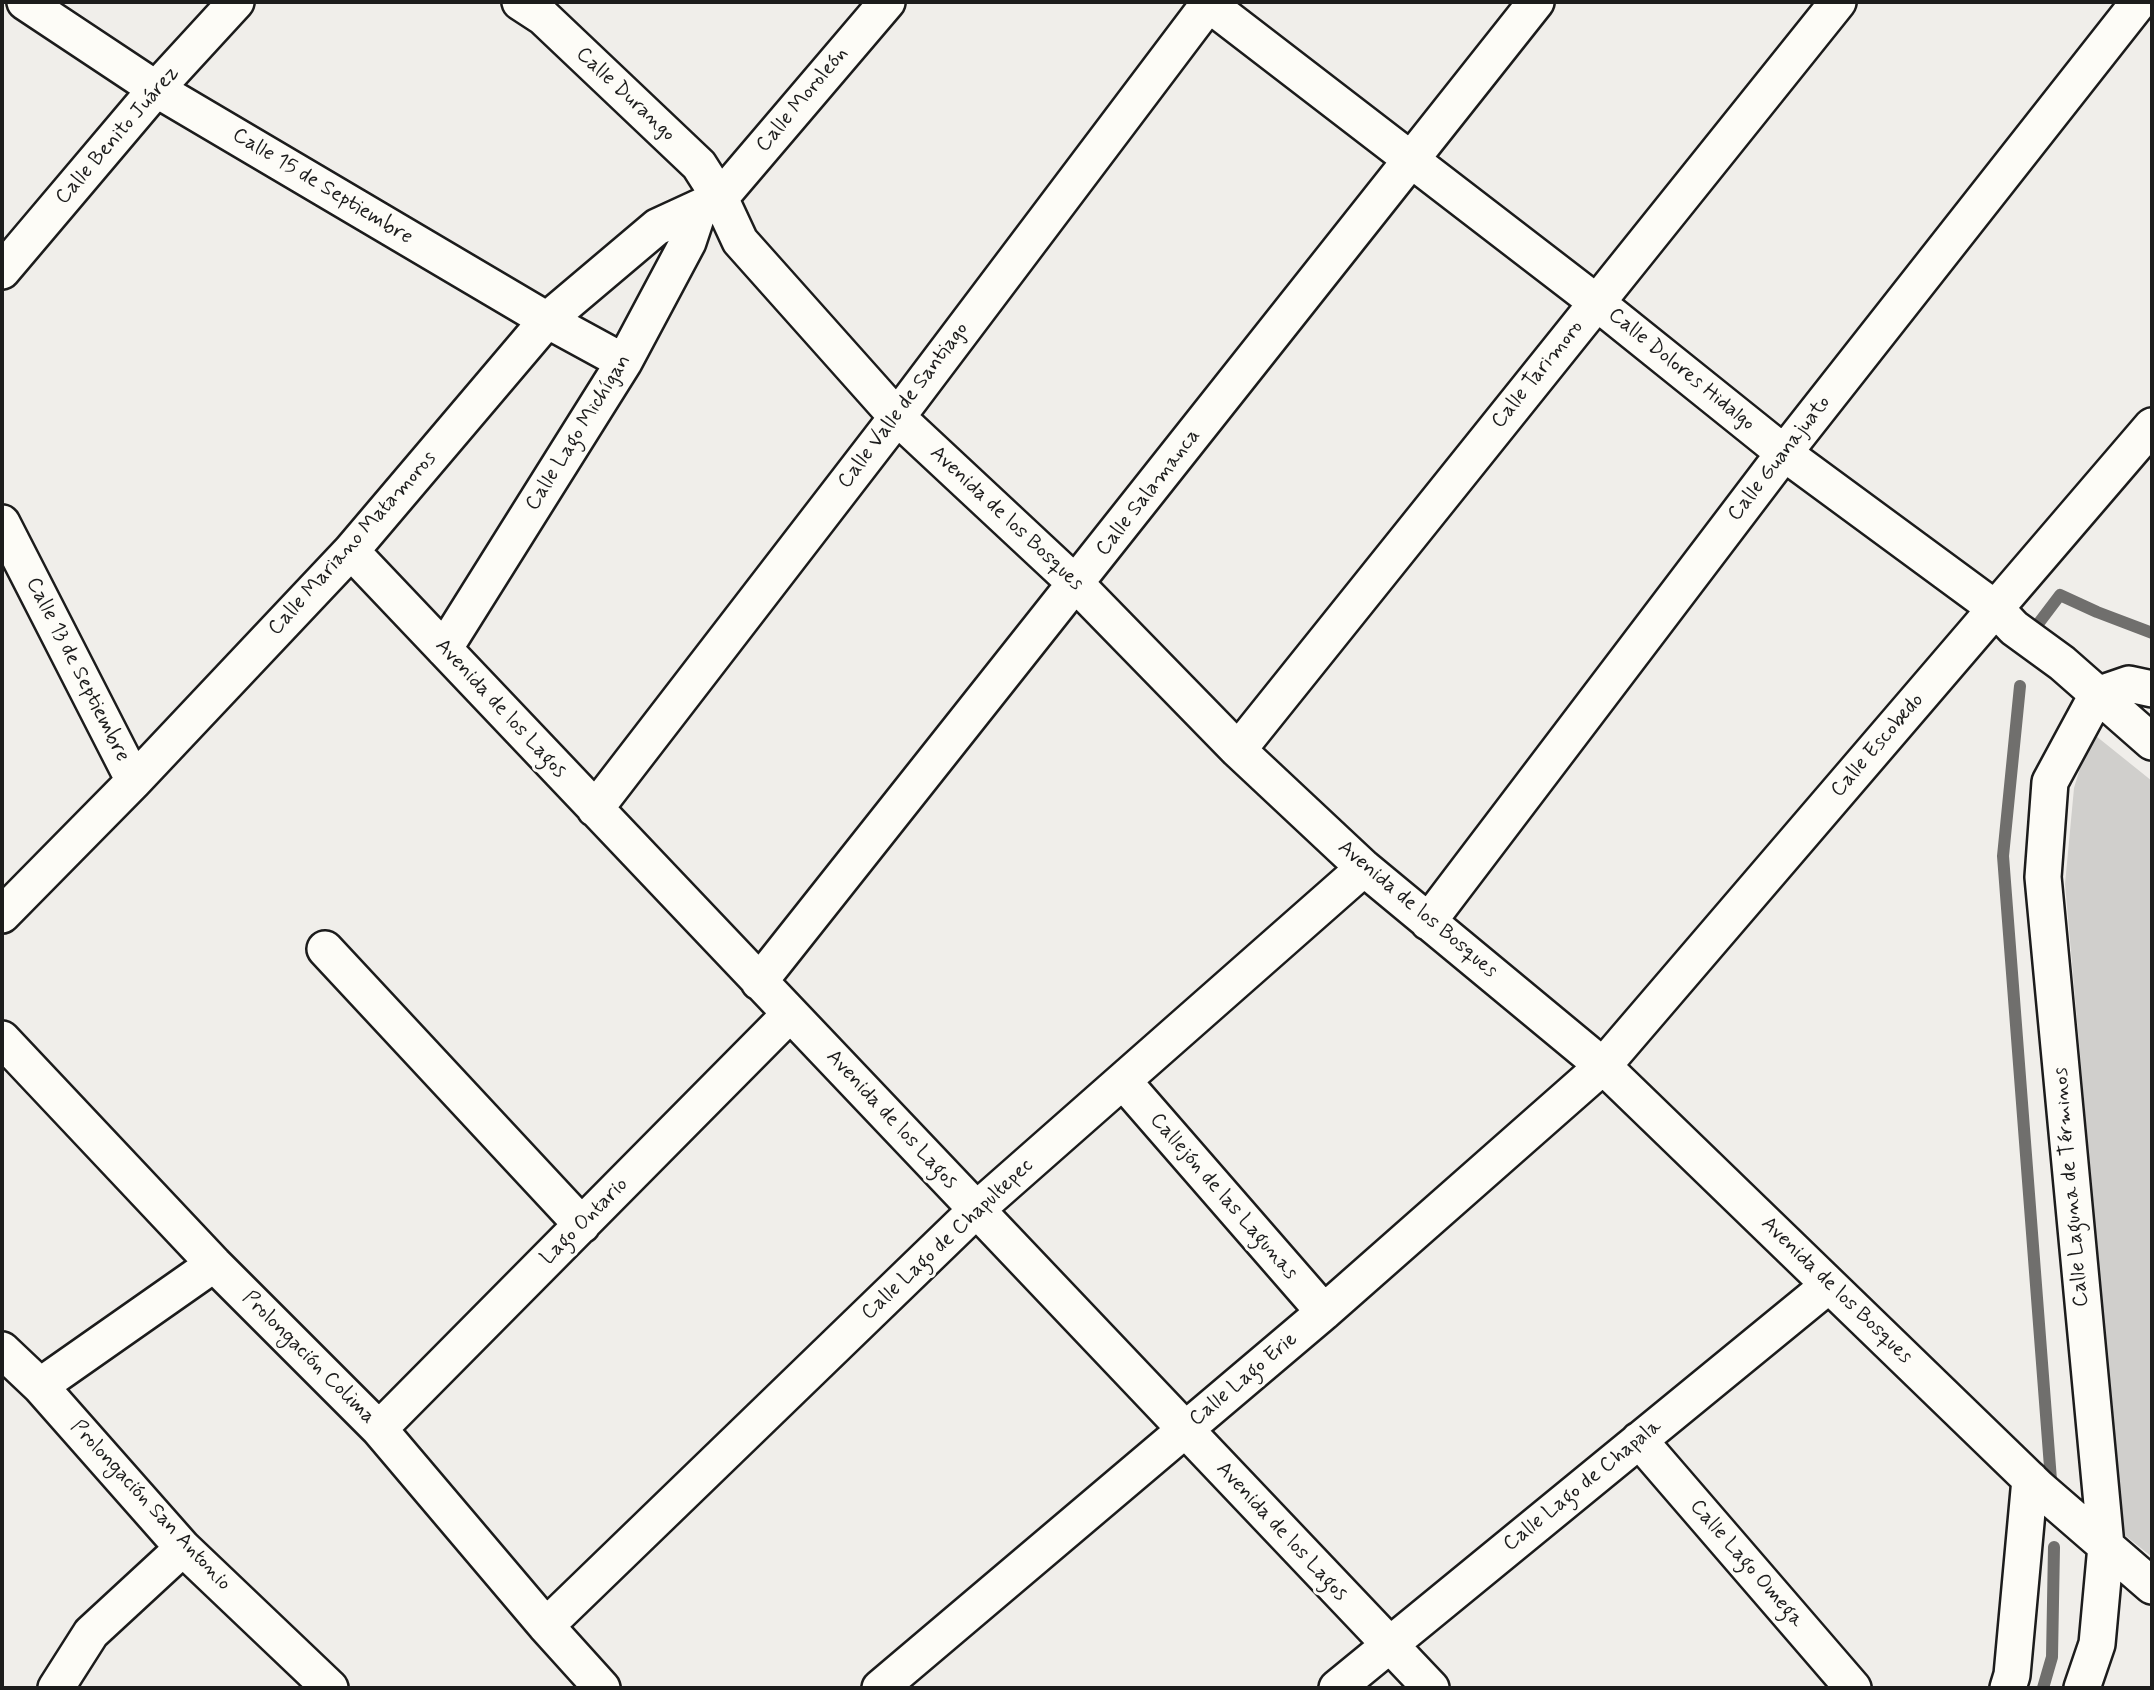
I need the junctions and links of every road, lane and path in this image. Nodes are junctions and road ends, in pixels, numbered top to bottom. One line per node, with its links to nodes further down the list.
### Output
1 (25, 2): 9 (street, Calle 15 de Septiembre)
2 (236, 2): 9 (street, Calle Benito Juárez)
3 (887, 2): 11 (street, Calle Moroleón)
4 (1208, 2): 10 (street, Calle Dolores Hidalgo); 16 (street, Calle Valle de Santiago)
5 (1536, 2): 10 (street, Calle Salamanca)
6 (1838, 2): 13 (street, Calle Tarimoro)
7 (2139, 2): 18 (street, Calle Guanajuato)
8 (539, 7): 11 (street, Calle Durango)
9 (156, 89): 12 (street, Calle Benito Juárez); 14 (street, Calle 15 de Septiembre)
10 (1410, 161): 13 (street, Calle Dolores Hidalgo); 21 (street, Calle Salamanca)
11 (710, 203): 14 (street, Calle Mariano Matamoros); 15 (street, Calle Lago Michígan); 16 (street, Avenida de los Bosques)
12 (2, 271)
13 (1596, 302): 18 (street, Calle Dolores Hidalgo); 27 (street, Calle Tarimoro)
14 (547, 320): 15 (street, Calle 15 de Septiembre); 20 (street, Calle Mariano Matamoros)
15 (624, 362): 23 (street, Calle Lago Michígan)
16 (897, 417): 21 (street, Avenida de los Bosques); 29 (street, Calle Valle de Santiago)
17 (2152, 426): 22 (street, Calle Escobedo)
18 (1784, 453): 22 (street, Calle Dolores Hidalgo); 32 (street, Calle Guanajuato)
19 (2, 523): 28 (street, Calle 13 de Septiembre)
20 (351, 551): 23 (street, Avenida de los Lagos); 28 (street, Calle Mariano Matamoros)
21 (1076, 584): 27 (street, Avenida de los Bosques); 34 (street, Calle Salamanca)
22 (1996, 609): 25 (street, Calle Dolores Hidalgo); 37 (street, Calle Escobedo)
23 (444, 649): 29 (street, Avenida de los Lagos)
24 (2152, 689): 25 (street)
25 (2097, 695): 26 (street, Calle Dolores Hidalgo); 50 (street, Calle Laguna de Términos)
26 (2152, 742)
27 (1238, 750): 30 (street, Avenida de los Bosques)
28 (134, 781): 31 (street, Calle Mariano Matamoros)
29 (595, 808): 34 (street, Avenida de los Lagos)
30 (1364, 868): 32 (street, Avenida de los Bosques); 38 (street, Calle Lago de Chapultepec)
31 (2, 915)
32 (1428, 922): 37 (street, Avenida de los Bosques)
33 (325, 949): 40 (street)
34 (759, 982): 35 (street, Avenida de los Lagos)
35 (790, 1014): 39 (street, Avenida de los Lagos); 40 (street, Lago Ontario)
36 (2, 1040): 41 (street, Prolongación Colima)
37 (1603, 1066): 42 (street, Avenida de los Bosques); 43 (street, Calle Lago Erie)
38 (1122, 1081): 39 (street, Calle Lago de Chapultepec); 43 (street, Callejón de las Lagunas)
39 (976, 1210): 47 (street, Avenida de los Lagos); 53 (street, Calle Lago de Chapultepec)
40 (582, 1225): 46 (street, Lago Ontario)
41 (214, 1264): 45 (street); 46 (street, Prolongación Colima)
42 (1829, 1285): 48 (street, Calle Lago de Chapala); 49 (street, Avenida de los Bosques)
43 (1324, 1312): 47 (street, Calle Lago Erie)
44 (2, 1350): 45 (street, Prolongación San Antonio)
45 (40, 1386): 51 (street, Prolongación San Antonio)
46 (379, 1429): 53 (street, Prolongación Colima)
47 (1185, 1431): 54 (street, Avenida de los Lagos); 58 (street, Calle Lago Erie)
48 (1639, 1440): 54 (street, Calle Lago de Chapala); 61 (street, Calle Lago Omega)
49 (2030, 1479): 50 (street, Avenida de los Bosques); 62 (street)
50 (2106, 1546): 52 (street, Avenida de los Bosques); 63 (street, Calle Laguna de Términos)
51 (183, 1548): 55 (street); 56 (street, Prolongación San Antonio)
52 (2152, 1586)
53 (546, 1626): 57 (street, Prolongación Colima)
54 (1389, 1646): 59 (street, Calle Lago de Chapala); 60 (street, Avenida de los Lagos)
55 (56, 1688)
56 (330, 1688)
57 (602, 1688)
58 (880, 1688)
59 (1337, 1688)
60 (1430, 1688)
61 (1853, 1688)
62 (2008, 1688)
63 (2082, 1688)

